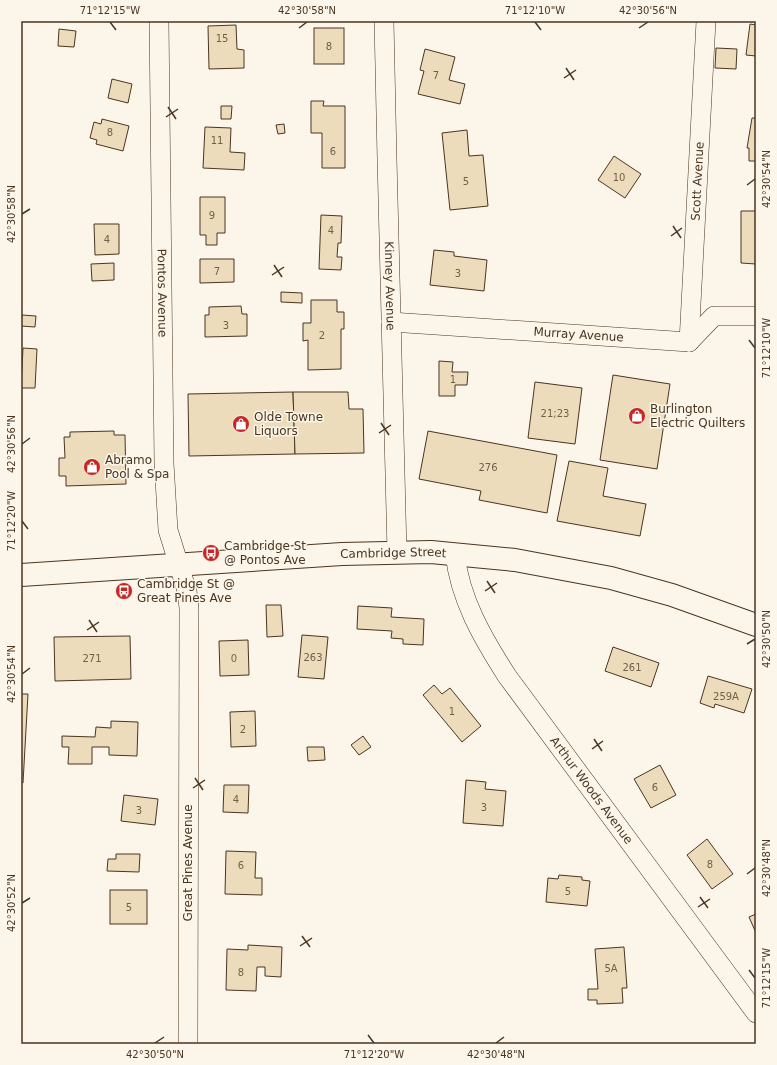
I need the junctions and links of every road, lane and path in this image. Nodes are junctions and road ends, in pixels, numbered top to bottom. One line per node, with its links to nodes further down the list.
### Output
1 (159, 21): 9 (street, Pontos Avenue)
2 (384, 21): 5 (street, Kinney Avenue)
3 (706, 21): 6 (street, Scott Avenue)
4 (756, 316): 6 (street)
5 (390, 322): 6 (street, Murray Avenue); 7 (street, Kinney Avenue)
6 (689, 342)
7 (397, 552): 8 (main road, Cambridge Street); 9 (main road, Cambridge Street)
8 (455, 554): 11 (main road, Cambridge Street); 12 (street, Arthur Woods Avenue)
9 (178, 564): 10 (main road, Cambridge Street); 13 (street, Great Pines Avenue)
10 (21, 575)
11 (756, 625)
12 (756, 1013)
13 (188, 1044)

